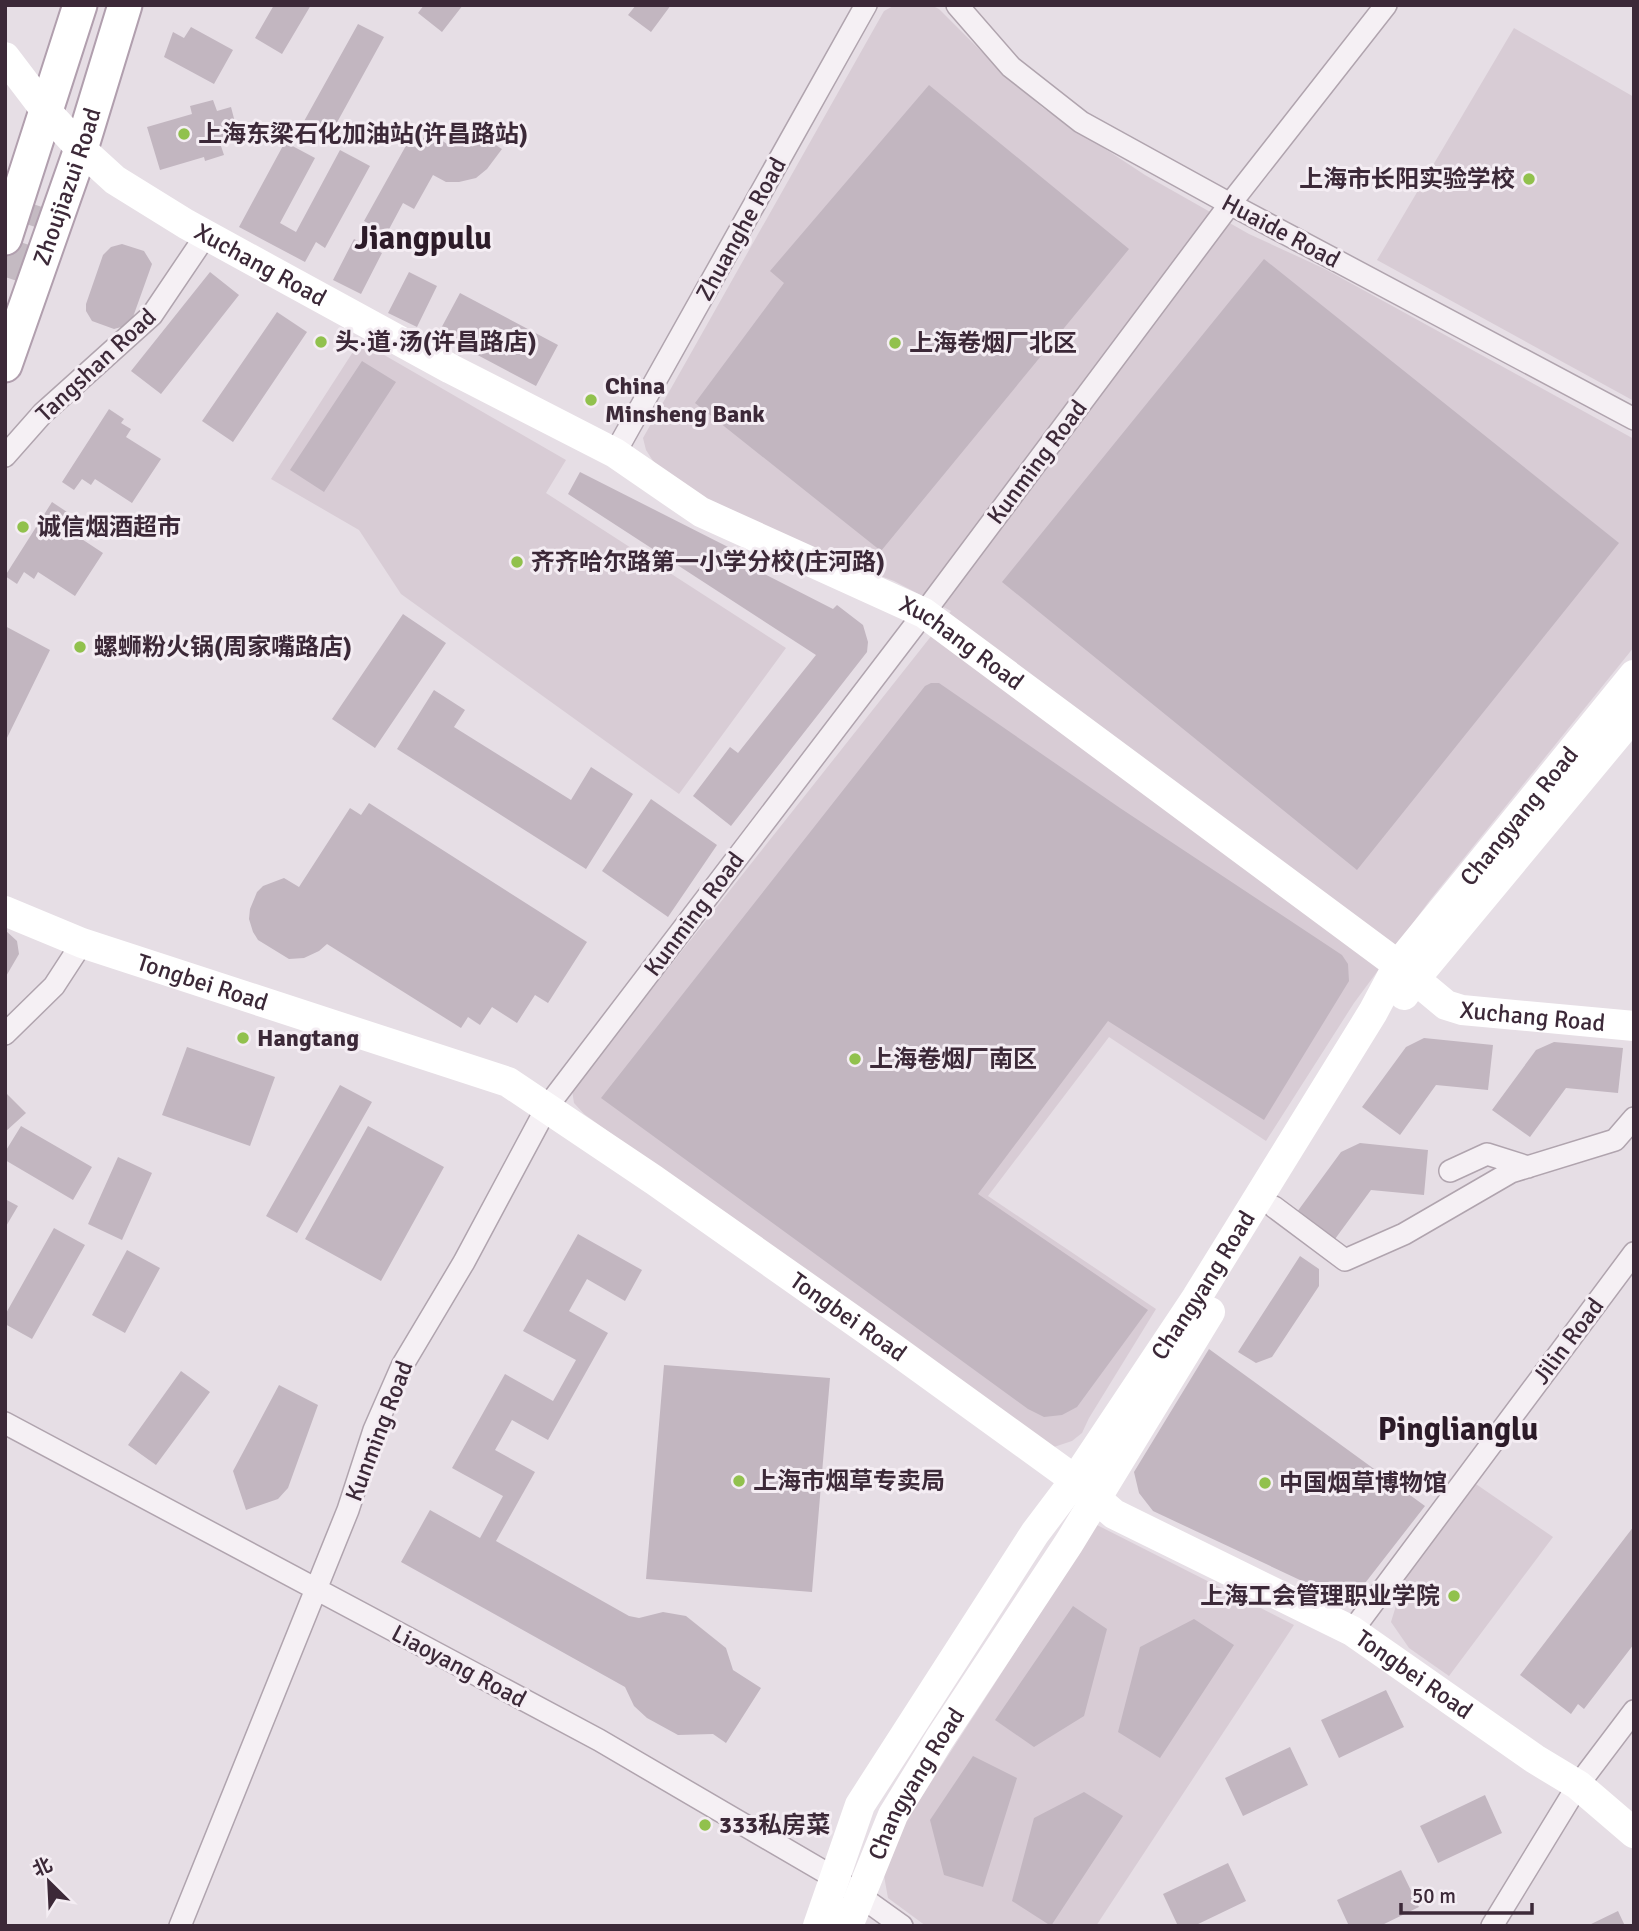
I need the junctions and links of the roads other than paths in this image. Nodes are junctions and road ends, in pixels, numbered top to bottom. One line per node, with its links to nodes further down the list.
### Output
1 (80, 5): 7 (main road, Zhoujiazui Road)
2 (125, 5): 8 (main road, Zhoujiazui Road)
3 (866, 5): 14 (street, Zhuanghe Road)
4 (957, 5): 9 (street, Huaide Road)
5 (1386, 5): 9 (street, Kunming Road)
6 (5, 57): 7 (street, Xuchang Road)
7 (46, 111): 8 (street, Xuchang Road); 11 (main road, Zhoujiazui Road)
8 (81, 149): 10 (street, Xuchang Road); 12 (main road, Zhoujiazui Road)
9 (1230, 205): 13 (street, Huaide Road); 16 (street, Kunming Road)
10 (206, 235): 14 (street, Xuchang Road); 15 (street, Tangshan Road)
11 (5, 238)
12 (5, 365)
13 (1634, 419)
14 (615, 453): 16 (street, Xuchang Road)
15 (5, 456)
16 (924, 613): 21 (street, Xuchang Road); 24 (street, Kunming Road)
17 (1634, 675): 21 (street, Changyang Road)
18 (1634, 715): 21 (street, Changyang Road)
19 (5, 911): 20 (street, Tongbei Road)
20 (82, 943): 23 (street); 24 (street, Tongbei Road)
21 (1407, 972): 22 (street, Xuchang Road); 28 (street, Changyang Road); 31 (street, Changyang Road)
22 (1634, 1026)
23 (5, 1034)
24 (547, 1107): 31 (street, Tongbei Road); 32 (street, Kunming Road)
25 (1634, 1118): 26 (street)
26 (1528, 1167): 27 (street); 28 (street)
27 (1450, 1171)
28 (1274, 1207): 31 (street, Changyang Road)
29 (1634, 1253): 33 (street, Jilin Road)
30 (5, 1423): 32 (street, Liaoyang Road)
31 (1085, 1489): 33 (street, Tongbei Road); 37 (street, Changyang Road); 38 (street, Changyang Road)
32 (316, 1590): 37 (street, Liaoyang Road); 39 (street, Kunming Road)
33 (1352, 1631): 35 (street, Tongbei Road)
34 (1634, 1712): 35 (street)
35 (1577, 1786): 36 (street, Tongbei Road); 43 (street)
36 (1634, 1833)
37 (835, 1878): 38 (street, Liaoyang Road); 40 (street, Changyang Road)
38 (860, 1895): 41 (street, Changyang Road); 42 (street, Liaoyang Road)
39 (180, 1926)
40 (818, 1926)
41 (848, 1926)
42 (902, 1926)
43 (1492, 1926)

